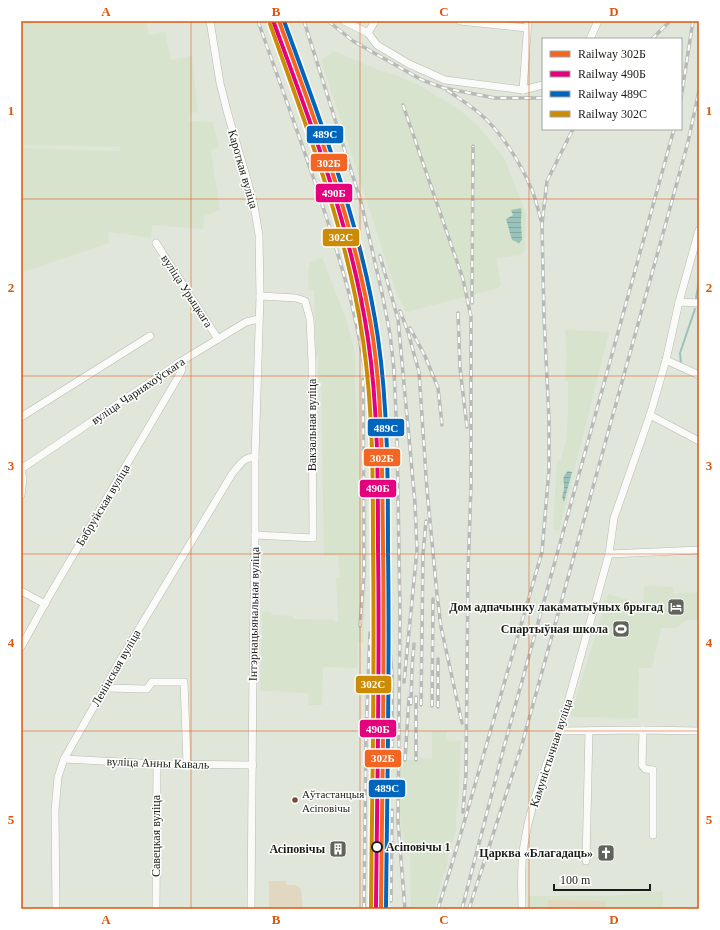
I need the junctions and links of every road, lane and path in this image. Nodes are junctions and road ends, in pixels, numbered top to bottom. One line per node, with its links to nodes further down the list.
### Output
1 (210, 21): 13 (street, Кароткая вуліца)
2 (344, 21): 7 (street)
3 (375, 21): 7 (street)
4 (460, 21): 6 (street)
5 (598, 21): 8 (street)
6 (527, 24): 10 (street)
7 (368, 33): 10 (street)
8 (590, 38)
9 (542, 84): 10 (street)
10 (523, 90)
11 (699, 230): 14 (street, Камуністычная вуліца)
12 (156, 243): 18 (street, вуліца Урыцкага)
13 (260, 296): 16 (street, Кароткая вуліца); 28 (street, Вакзальная вуліца)
14 (679, 302): 15 (street); 19 (street, Камуністычная вуліца)
15 (699, 303)
16 (259, 319): 18 (street, вуліца Чарняхоўскага); 25 (street, Інтэрнацыянальная вуліца)
17 (150, 336): 23 (street)
18 (218, 339): 20 (street, вуліца Чарняхоўскага)
19 (666, 360): 21 (street); 22 (street, Камуністычная вуліца)
20 (180, 362): 26 (street, вуліца Чарняхоўскага); 32 (street, Бабруйская вуліца)
21 (699, 374)
22 (650, 415): 24 (street); 30 (street, Камуністычная вуліца)
23 (21, 417)
24 (699, 441)
25 (255, 457): 28 (street, Інтэрнацыянальная вуліца); 34 (street, Ленінская вуліца)
26 (21, 469): 27 (street)
27 (21, 495)
28 (256, 535): 42 (street, Інтэрнацыянальная вуліца)
29 (699, 550): 30 (street)
30 (609, 554): 36 (street, Камуністычная вуліца)
31 (21, 591): 32 (street)
32 (45, 604): 33 (street, Бабруйская вуліца)
33 (21, 647)
34 (106, 688): 39 (street, Ленінская вуліца); 41 (street)
35 (643, 730): 37 (street); 38 (street); 43 (street)
36 (560, 731): 37 (street); 48 (street, Камуністычная вуліца)
37 (589, 731): 44 (street)
38 (699, 731)
39 (64, 759): 40 (street, вуліца Анны Каваль); 45 (street, Ленінская вуліца)
40 (156, 764): 41 (street, вуліца Анны Каваль); 46 (street, Савецкая вуліца)
41 (187, 764): 42 (street, вуліца Анны Каваль)
42 (252, 765): 47 (street, Інтэрнацыянальная вуліца)
43 (653, 835)
44 (586, 861)
45 (56, 909)
46 (156, 909)
47 (251, 909)
48 (522, 909)

